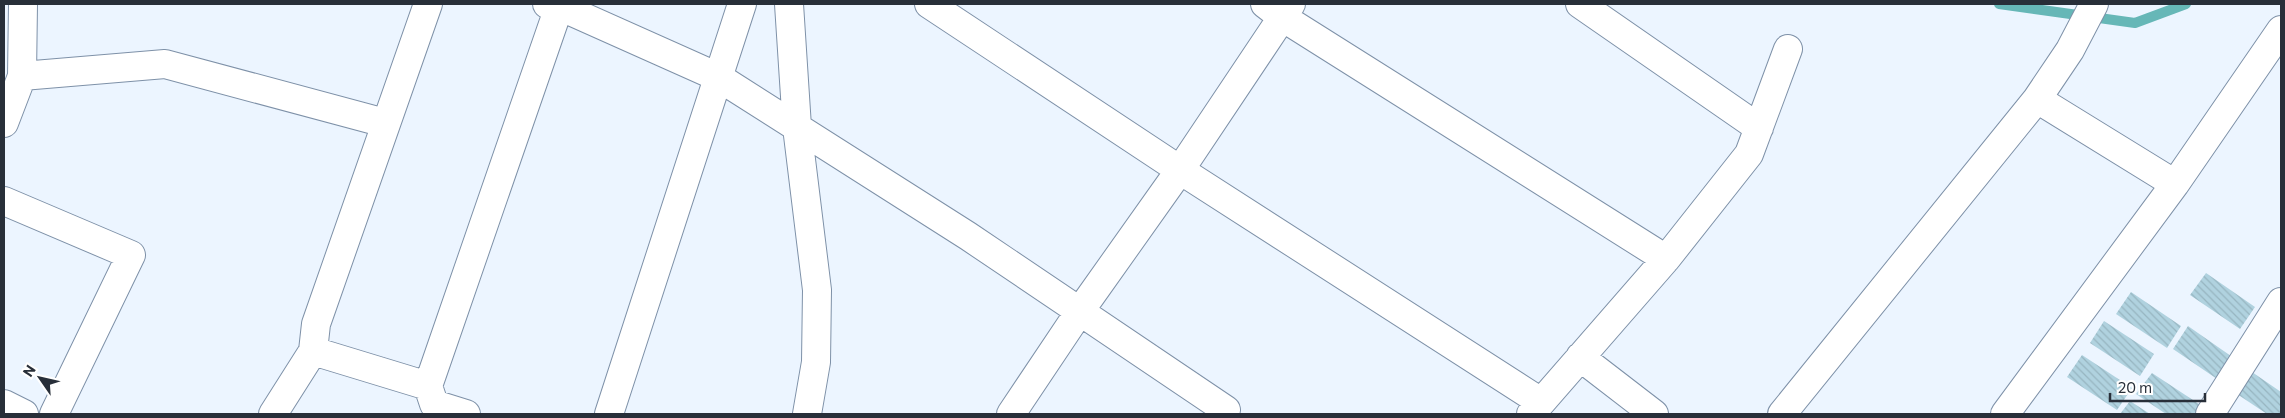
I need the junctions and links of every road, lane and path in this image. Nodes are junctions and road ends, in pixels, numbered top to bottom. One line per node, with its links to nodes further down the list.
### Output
1 (23, 4): 12 (street)
2 (428, 4): 16 (street)
3 (742, 4): 13 (street)
4 (789, 4): 17 (street)
5 (929, 4): 19 (street)
6 (1580, 4): 18 (street)
7 (2094, 4): 14 (street)
8 (555, 5): 13 (street); 27 (street)
9 (1279, 8): 19 (street); 22 (street)
10 (2281, 30): 20 (street)
11 (1788, 49): 18 (street)
12 (22, 76): 15 (street); 16 (street)
13 (718, 77): 17 (street); 35 (street)
14 (2037, 99): 20 (street); 39 (street)
15 (4, 123)
16 (385, 123): 25 (street)
17 (797, 127): 24 (street); 36 (street)
18 (1759, 128): 22 (street)
19 (1180, 170): 24 (street); 29 (street)
20 (2175, 184): 40 (street)
21 (4, 201): 32 (street)
22 (1666, 259): 26 (street)
23 (2281, 302): 41 (street)
24 (1080, 311): 30 (street); 37 (street)
25 (314, 351): 27 (street); 33 (street)
26 (1580, 357): 29 (street); 38 (street)
27 (428, 386): 34 (street)
28 (4, 404): 31 (street)
29 (1536, 408)
30 (1227, 413)
31 (24, 414)
32 (54, 414)
33 (273, 414)
34 (466, 414)
35 (609, 414)
36 (807, 414)
37 (1010, 414)
38 (1654, 414)
39 (1782, 414)
40 (2005, 414)
41 (2210, 414)

